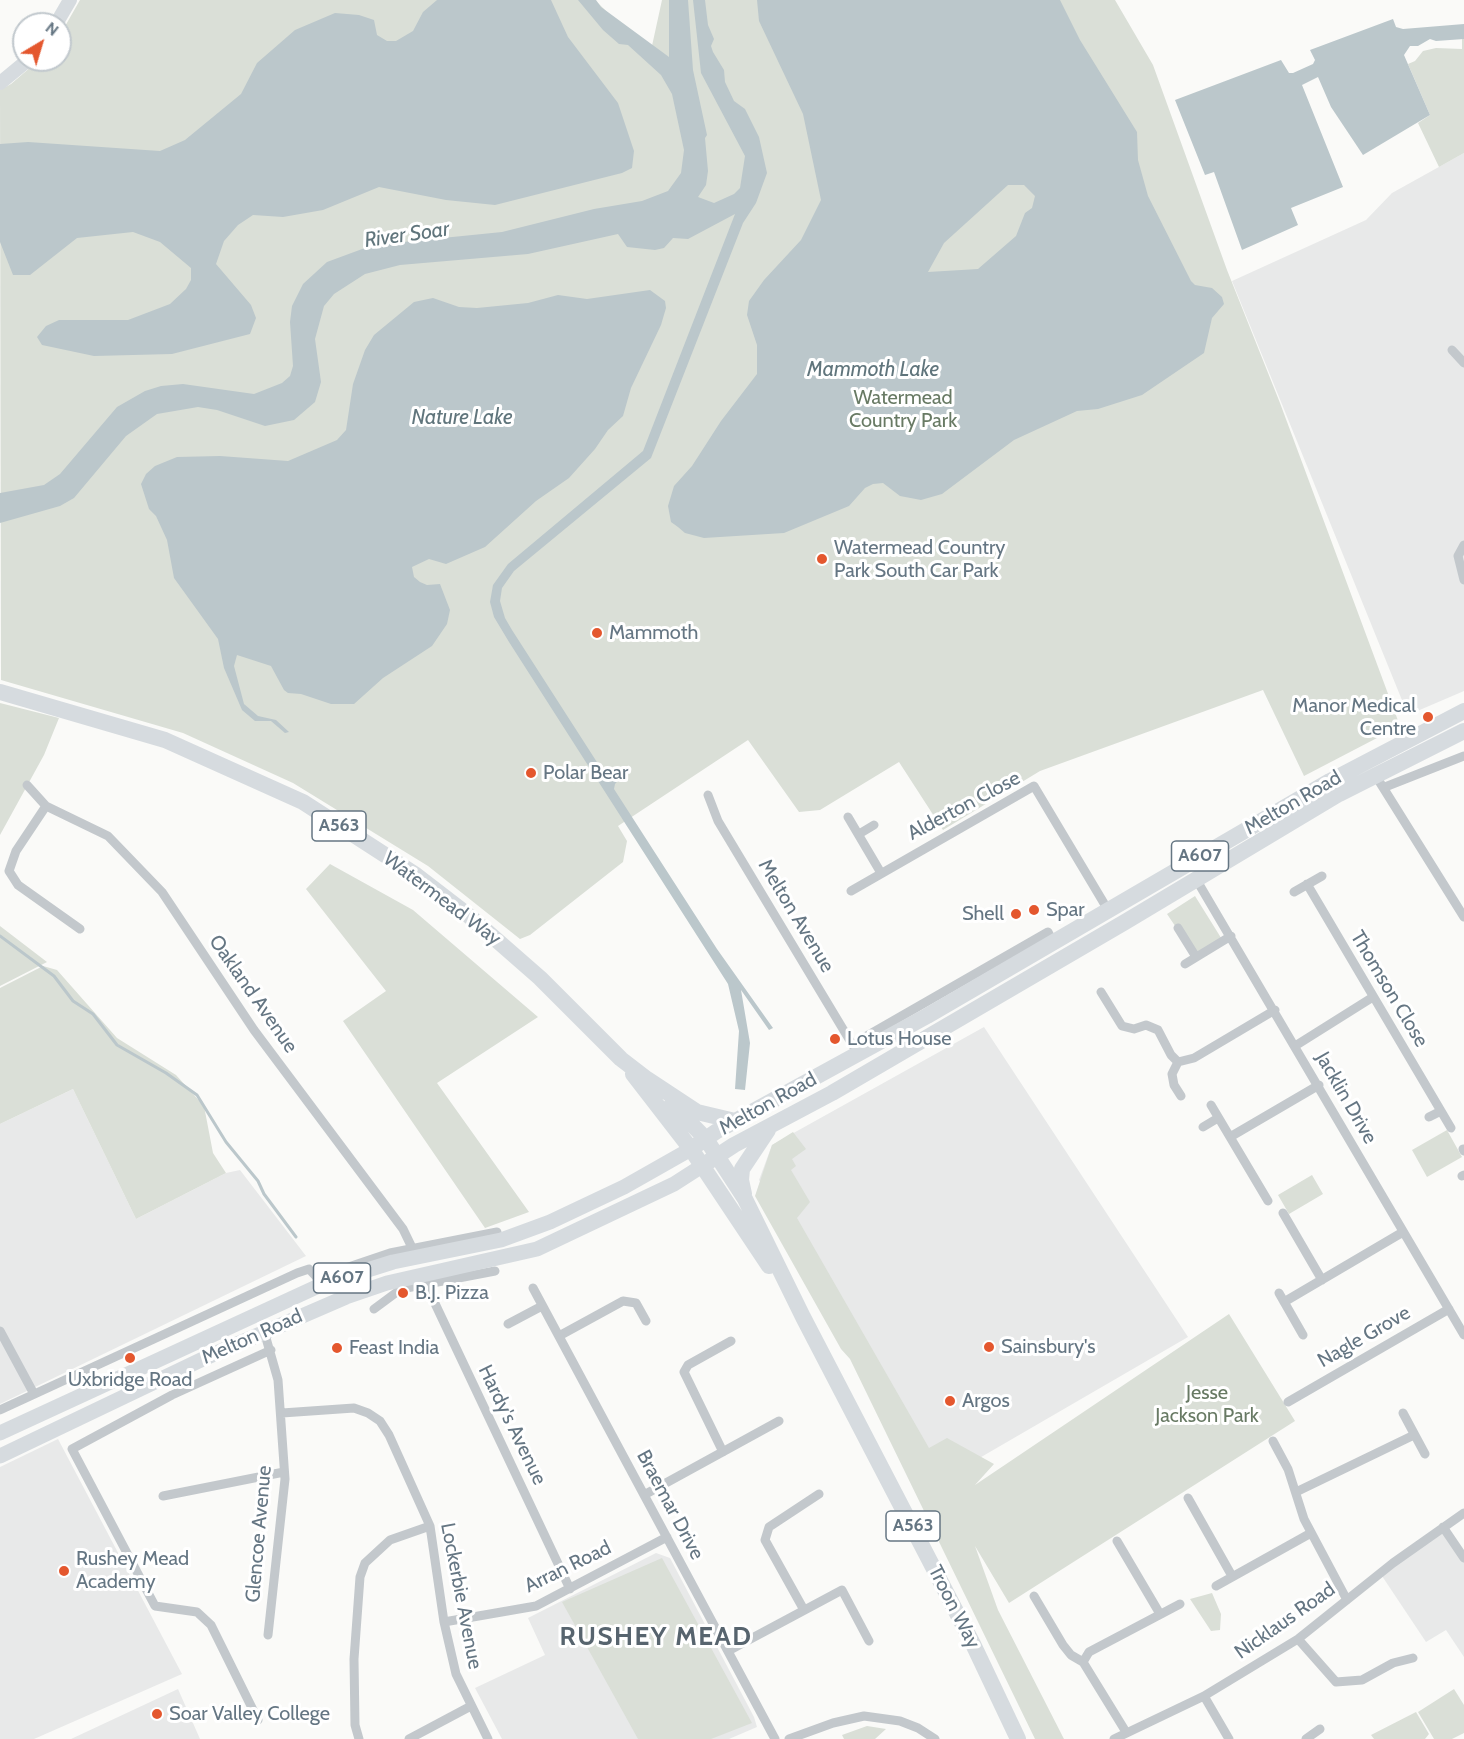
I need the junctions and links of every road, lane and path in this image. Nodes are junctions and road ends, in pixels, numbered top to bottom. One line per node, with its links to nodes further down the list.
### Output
1 (13, 72): 2 (street)
2 (0, 83)
3 (1452, 350): 4 (street)
4 (1464, 363)
5 (1464, 545): 6 (street)
6 (1464, 580)
7 (0, 692): 44 (highway, Watermead Way / A563)
8 (1464, 711): 11 (highway, Melton Road / A607)
9 (1464, 731): 11 (highway, Melton Road / A607)
10 (1464, 756): 11 (street)
11 (1376, 774): 18 (highway, Melton Road / A607); 19 (highway, Melton Road / A607); 27 (street)
12 (27, 785): 14 (street, Oakland Avenue)
13 (708, 795): 43 (street, Melton Avenue)
14 (46, 806): 29 (street); 69 (street, Oakland Avenue)
15 (848, 817): 17 (street)
16 (874, 825): 17 (street)
17 (859, 834): 20 (street)
18 (1239, 852): 19 (highway, Melton Road); 22 (highway, Melton Road / A607)
19 (1188, 862): 26 (highway, Melton Road / A607)
20 (881, 873): 24 (street, Alderton Close); 26 (street, Alderton Close)
21 (1322, 876): 23 (street)
22 (1196, 879): 30 (street, Jacklin Drive); 34 (highway, Melton Road / A607)
23 (1307, 885): 25 (street); 37 (street, Thomson Close)
24 (851, 891)
25 (1294, 892)
26 (1108, 910): 32 (highway, Melton Road / A607)
27 (1464, 917)
28 (1178, 928): 31 (street)
29 (80, 929)
30 (1231, 936): 31 (street); 38 (street, Jacklin Drive)
31 (1196, 957): 33 (street)
32 (1006, 963): 35 (highway, Melton Road / A607); 40 (street)
33 (1185, 964)
34 (1048, 967): 35 (highway); 39 (highway, Melton Road / A607)
35 (992, 977): 39 (highway, Melton Road / A607)
36 (1101, 992): 45 (street)
37 (1373, 997): 42 (street); 50 (street, Thomson Close)
38 (1275, 1010): 42 (street, Jacklin Drive); 45 (street)
39 (942, 1020): 40 (highway, Melton Road); 54 (highway, Melton Road / A607)
40 (893, 1028): 41 (street); 43 (highway, Melton Road / A607)
41 (865, 1037)
42 (1295, 1046): 47 (street, Jacklin Drive)
43 (858, 1054): 53 (highway, Melton Road / A607)
44 (621, 1059): 46 (highway, Watermead Way / A563); 59 (highway, Watermead Way / A563)
45 (1178, 1062): 48 (street)
46 (647, 1079): 53 (highway, Watermead Way / A563); 58 (highway, Watermead Way / A563)
47 (1319, 1085): 57 (street); 67 (street, Jacklin Drive)
48 (1181, 1096)
49 (1210, 1105): 52 (street)
50 (1441, 1111): 51 (street); 56 (street, Thomson Close)
51 (1429, 1117)
52 (1218, 1118): 55 (street); 57 (street)
53 (735, 1120): 58 (highway, Melton Road / A607)
54 (773, 1124): 60 (highway, Melton Road / A607); 62 (highway, Melton Road / A607)
55 (1203, 1127)
56 (1451, 1128)
57 (1230, 1137): 63 (street)
58 (706, 1139): 59 (highway, Melton Road / A607); 60 (highway, Watermead Way / A563)
59 (691, 1149): 61 (highway, Watermead Way / A563); 68 (main road, Melton Road / A607)
60 (718, 1155): 61 (highway, Melton Road / A607); 62 (highway, Troon Way)
61 (702, 1166): 70 (main road, Melton Road / A607); 81 (highway, Troon Way)
62 (745, 1199): 81 (highway, Troon Way)
63 (1268, 1201)
64 (1283, 1213): 65 (street)
65 (1289, 1223): 66 (street); 73 (street)
66 (1280, 1229)
67 (1403, 1232): 73 (street); 80 (street, Jacklin Drive)
68 (499, 1236): 69 (main road, Melton Road / A607); 70 (main road)
69 (415, 1253): 74 (main road, Melton Road / A607)
70 (507, 1257): 72 (main road, Melton Road / A607)
71 (495, 1271): 72 (street)
72 (424, 1280): 79 (street); 86 (main road, Melton Road / A607); 120 (street, Hardy's Avenue)
73 (1322, 1280): 77 (street)
74 (321, 1281): 92 (main road, Melton Road / A607); 93 (street, Melton Road)
75 (533, 1288): 78 (street, Braemar Drive)
76 (1279, 1293): 77 (street)
77 (1284, 1302): 87 (street)
78 (542, 1306): 83 (street); 88 (street, Braemar Drive)
79 (374, 1309)
80 (1449, 1309): 84 (street, Jacklin Drive); 94 (street, Nagle Grove)
81 (803, 1317): 146 (highway, Troon Way / A563)
82 (646, 1321): 88 (street)
83 (508, 1324)
84 (1463, 1330)
85 (0, 1331): 93 (street)
86 (264, 1331): 90 (street, Glencoe Avenue); 91 (main road, Melton Road / A607)
87 (1303, 1335)
88 (559, 1336): 108 (street, Braemar Drive)
89 (731, 1341): 102 (street)
90 (271, 1350): 96 (street, Glencoe Avenue); 137 (street)
91 (205, 1358): 92 (main road); 104 (main road, Melton Road / A607)
92 (146, 1366): 99 (main road, Melton Road / A607)
93 (34, 1394): 95 (street, Melton Road)
94 (1288, 1402)
95 (0, 1410)
96 (282, 1413): 105 (street, Glencoe Avenue); 112 (street, Lockerbie Avenue)
97 (1402, 1413): 100 (street)
98 (779, 1421): 102 (street)
99 (0, 1433)
100 (1414, 1435): 103 (street); 106 (street)
101 (1273, 1441): 106 (street)
102 (723, 1452): 108 (street)
103 (1425, 1454)
104 (0, 1456)
105 (284, 1472): 109 (street); 129 (street, Glencoe Avenue)
106 (1296, 1492): 114 (street)
107 (819, 1494): 126 (street)
108 (644, 1495): 115 (street, Braemar Drive)
109 (163, 1496)
110 (1188, 1498): 118 (street)
111 (1464, 1513): 113 (street, Nicklaus Road)
112 (430, 1526): 128 (street, Lockerbie Avenue); 140 (street)
113 (1443, 1527): 117 (street); 122 (street, Nicklaus Road)
114 (1311, 1533): 118 (street); 122 (street)
115 (667, 1538): 120 (street, Arran Road); 132 (street, Braemar Drive)
116 (1116, 1541): 127 (street)
117 (1464, 1558)
118 (1232, 1576): 119 (street)
119 (1216, 1586)
120 (570, 1589): 128 (street, Arran Road)
121 (1034, 1596): 125 (street)
122 (1347, 1600): 130 (street, Nicklaus Road)
123 (1050, 1602): 125 (street)
124 (1180, 1604): 127 (street)
125 (1040, 1608): 134 (street)
126 (804, 1610): 131 (street); 132 (street)
127 (1160, 1614): 134 (street)
128 (444, 1622): 136 (street, Lockerbie Avenue)
129 (268, 1635)
130 (1298, 1638): 133 (street); 135 (street, Nicklaus Road)
131 (869, 1641)
132 (728, 1651): 143 (street, Braemar Drive)
133 (1413, 1658)
134 (1083, 1662): 139 (street)
135 (1204, 1696): 139 (street, Nicklaus Road); 148 (street)
136 (471, 1706): 141 (street); 142 (street, Lockerbie Avenue)
137 (258, 1720)
138 (1320, 1729): 149 (street)
139 (1126, 1732): 147 (street, Nicklaus Road)
140 (359, 1739)
141 (409, 1739)
142 (489, 1739)
143 (775, 1739)
144 (789, 1739): 145 (street)
145 (935, 1739)
146 (1017, 1739)
147 (1114, 1739)
148 (1229, 1739)
149 (1306, 1739)

